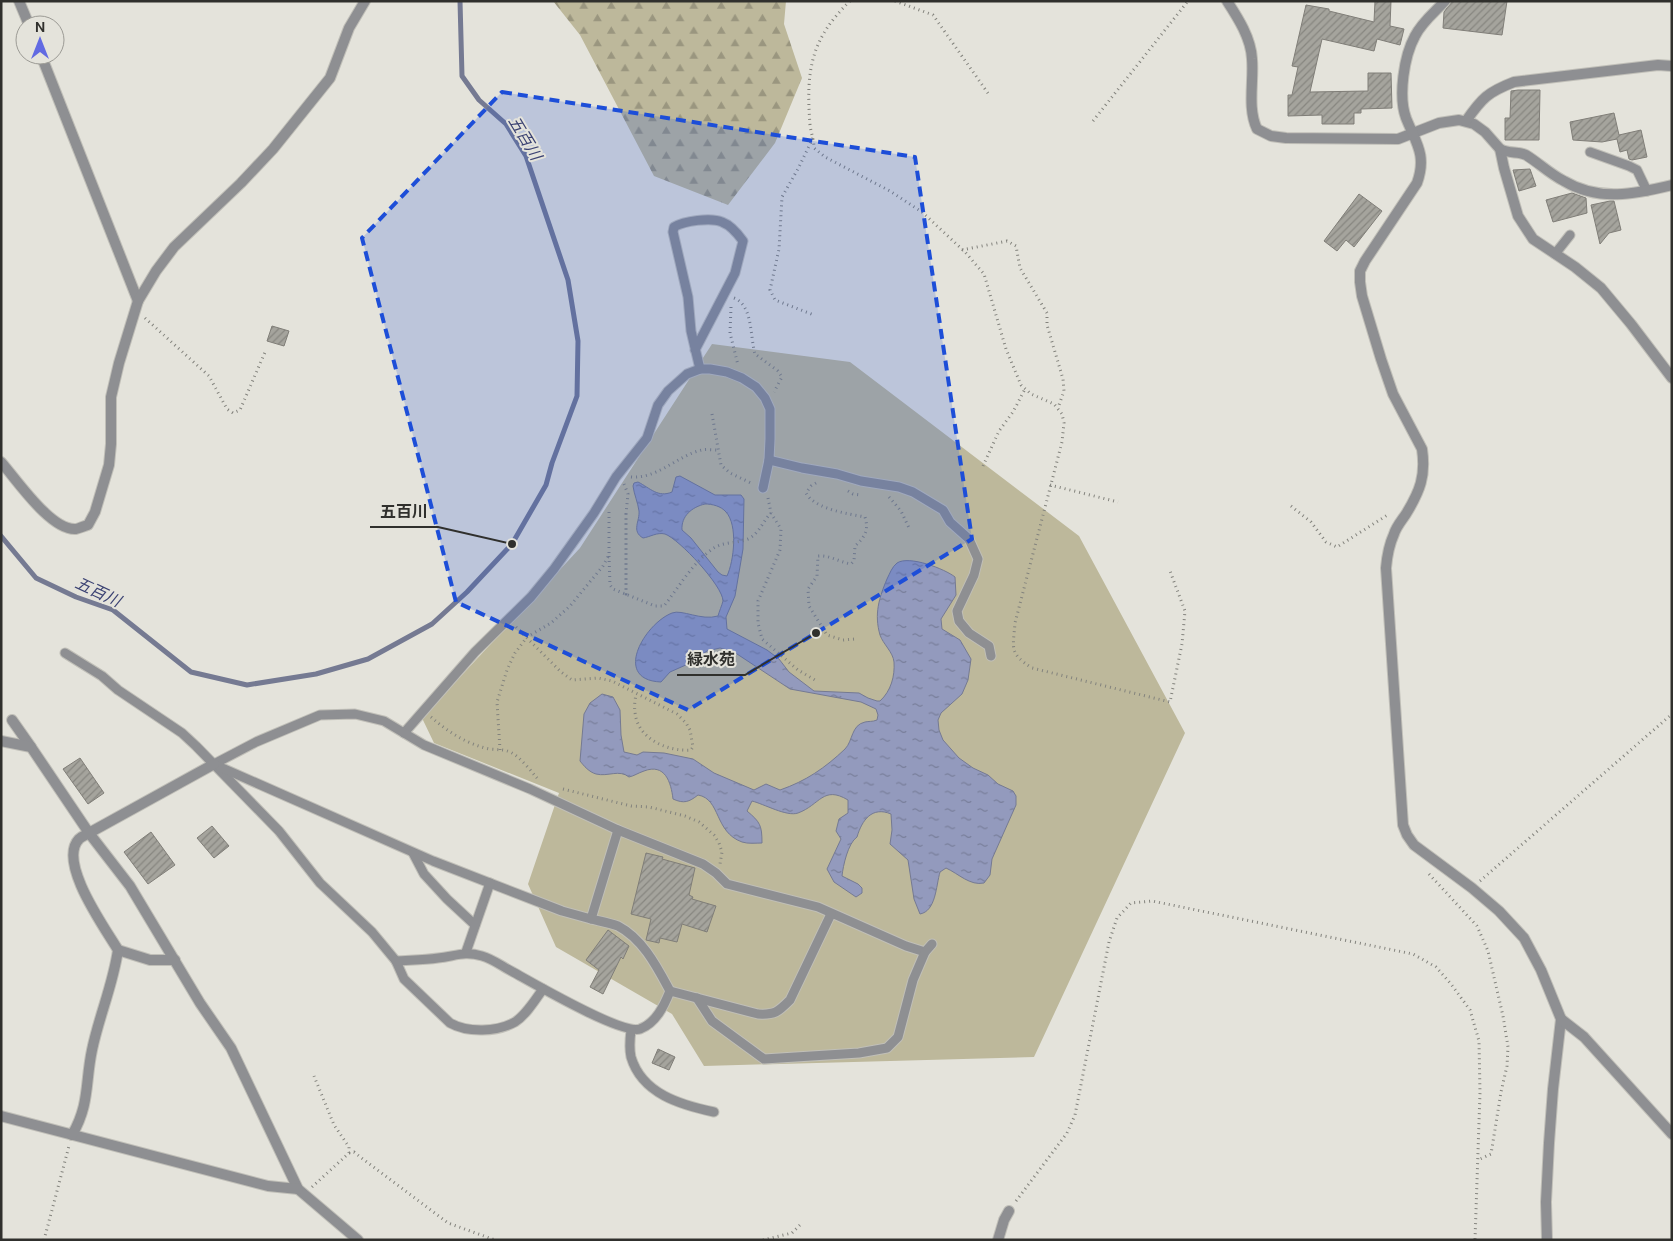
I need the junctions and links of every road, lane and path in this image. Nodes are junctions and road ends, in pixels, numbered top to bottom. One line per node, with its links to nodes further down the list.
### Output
1 (19, 1): 8 (street)
2 (365, 1): 23 (street)
3 (850, 1): 15 (path)
4 (895, 1): 11 (path)
5 (1188, 1): 12 (path)
6 (1227, 1): 14 (street)
7 (1445, 1): 14 (street)
8 (25, 15)
9 (45, 65): 23 (street)
10 (1672, 66): 13 (street)
11 (990, 96)
12 (1093, 121)
13 (1466, 121): 14 (street); 16 (street)
14 (1413, 133): 46 (street)
15 (813, 138): 21 (path); 24 (path)
16 (1500, 149): 19 (street); 22 (street)
17 (1590, 152): 19 (lane)
18 (1672, 185): 19 (street)
19 (1647, 191)
20 (1570, 235): 22 (lane)
21 (962, 250): 30 (path); 32 (path)
22 (1555, 254): 29 (street)
23 (138, 302): 25 (path); 36 (street)
24 (814, 314)
25 (266, 350)
26 (695, 350): 26 (lane); 27 (lane)
27 (700, 369): 28 (lane); 38 (lane)
28 (742, 378): 31 (lane); 31 (path)
29 (1672, 378)
30 (1025, 389): 32 (path); 37 (path)
31 (766, 401): 35 (lane)
32 (1058, 408): 40 (path)
33 (712, 414): 34 (path)
34 (718, 450): 38 (path); 41 (path)
35 (769, 460): 41 (lane); 58 (lane)
36 (1, 462)
37 (983, 466)
38 (616, 477): 42 (lane); 53 (path)
39 (820, 481): 56 (path)
40 (1050, 485): 47 (path); 52 (path)
41 (763, 488): 49 (path)
42 (608, 490): 51 (path); 54 (lane)
43 (846, 490): 44 (path)
44 (869, 495)
45 (888, 496): 50 (path)
46 (1414, 500): 48 (path); 77 (street)
47 (1118, 502)
48 (1291, 506)
49 (771, 513): 53 (path); 59 (path)
50 (910, 530)
51 (609, 556): 53 (path); 55 (path)
52 (1170, 571)
53 (626, 594)
54 (508, 620): 55 (path); 61 (lane)
55 (527, 637): 60 (path); 67 (path)
56 (855, 638)
57 (65, 653): 68 (lane)
58 (991, 656)
59 (815, 680)
60 (636, 695): 60 (path)
61 (423, 711): 64 (lane); 67 (path)
62 (1672, 714): 77 (path)
63 (12, 720): 66 (street)
64 (404, 732): 68 (lane); 71 (lane)
65 (1, 741): 66 (street)
66 (31, 747): 72 (street)
67 (500, 750): 69 (path)
68 (214, 764): 72 (street); 73 (lane); 86 (lane)
69 (539, 780)
70 (558, 788): 74 (path)
71 (618, 830): 74 (lane); 79 (lane)
72 (89, 833): 82 (street); 85 (street)
73 (413, 853): 76 (lane); 80 (lane)
74 (716, 872): 78 (lane)
75 (1428, 872): 98 (path)
76 (490, 883): 79 (lane); 80 (lane)
77 (1472, 888): 90 (street)
78 (831, 914): 84 (lane); 89 (lane)
79 (591, 919): 88 (lane)
80 (475, 925): 83 (lane)
81 (932, 944): 84 (lane)
82 (118, 950): 85 (street); 96 (street)
83 (466, 952): 86 (lane); 87 (lane)
84 (926, 952): 89 (lane)
85 (175, 960): 99 (street)
86 (396, 961): 87 (lane)
87 (543, 989): 91 (lane)
88 (670, 991): 89 (lane); 91 (lane)
89 (697, 998)
90 (1561, 1019): 95 (street); 108 (street)
91 (631, 1030): 93 (lane)
92 (314, 1076): 97 (path)
93 (714, 1112)
94 (1, 1116): 96 (street)
95 (1672, 1134)
96 (72, 1135): 99 (street); 102 (path)
97 (349, 1153): 99 (path); 104 (path)
98 (1478, 1160): 100 (path); 107 (path)
99 (301, 1192): 103 (street)
100 (1008, 1211): 106 (street)
101 (801, 1224): 105 (path)
102 (44, 1240)
103 (358, 1240)
104 (494, 1240)
105 (763, 1240)
106 (998, 1240)
107 (1475, 1240)
108 (1547, 1240)

